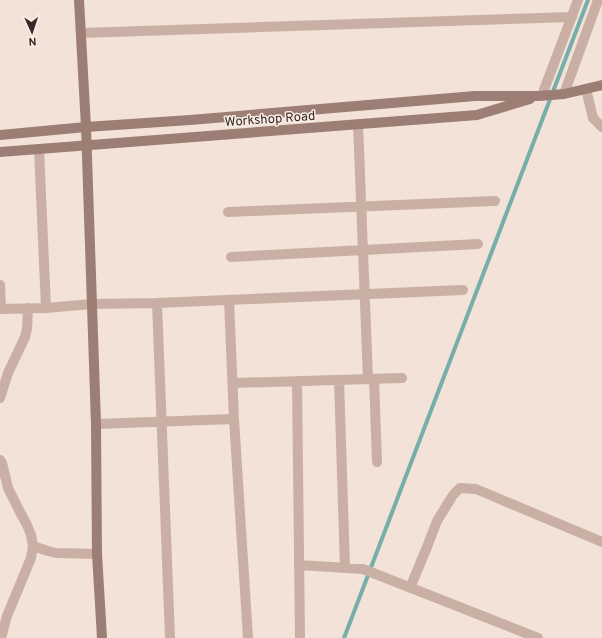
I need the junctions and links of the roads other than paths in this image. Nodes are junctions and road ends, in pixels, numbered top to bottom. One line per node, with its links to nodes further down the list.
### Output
1 (79, 0): 5 (main road)
2 (578, 0): 4 (street)
3 (599, 2): 8 (street)
4 (572, 16): 5 (street); 9 (street)
5 (81, 33): 11 (main road)
6 (602, 85): 7 (main road, Workshop Road)
7 (586, 89): 8 (main road, Workshop Road); 12 (street)
8 (561, 94): 9 (main road, Workshop Road)
9 (542, 95): 10 (main road, Workshop Road); 11 (main road, Workshop Road)
10 (358, 124): 14 (main road, Workshop Road); 18 (street)
11 (86, 127): 13 (main road, Workshop Road); 14 (main road)
12 (602, 127)
13 (0, 134)
14 (86, 145): 15 (main road, Workshop Road); 28 (main road)
15 (39, 149): 16 (main road, Workshop Road); 30 (street)
16 (0, 152)
17 (495, 201): 18 (street)
18 (361, 207): 19 (street); 21 (street)
19 (228, 212)
20 (478, 244): 21 (street)
21 (363, 250): 22 (street); 25 (street)
22 (231, 257)
23 (0, 285): 31 (street)
24 (463, 290): 25 (street)
25 (365, 294): 26 (street); 33 (street)
26 (229, 300): 27 (street); 36 (street)
27 (157, 303): 28 (street); 39 (street)
28 (92, 304): 30 (street); 40 (main road)
29 (28, 308): 30 (street); 31 (street); 37 (street)
30 (46, 308)
31 (1, 309)
32 (402, 378): 33 (street)
33 (371, 379): 34 (street); 42 (street)
34 (339, 380): 35 (street); 47 (street)
35 (297, 381): 36 (street); 46 (street)
36 (232, 383): 38 (street)
37 (0, 398)
38 (234, 419): 39 (street); 52 (street)
39 (162, 422): 40 (street); 51 (street)
40 (96, 424): 45 (main road)
41 (0, 460): 44 (street)
42 (377, 462)
43 (602, 542): 48 (street)
44 (33, 546): 45 (street); 49 (street)
45 (97, 554): 50 (main road)
46 (299, 565): 47 (street); 53 (street)
47 (345, 568): 48 (street)
48 (410, 588): 54 (street)
49 (1, 638)
50 (102, 638)
51 (170, 638)
52 (248, 638)
53 (300, 638)
54 (538, 638)

